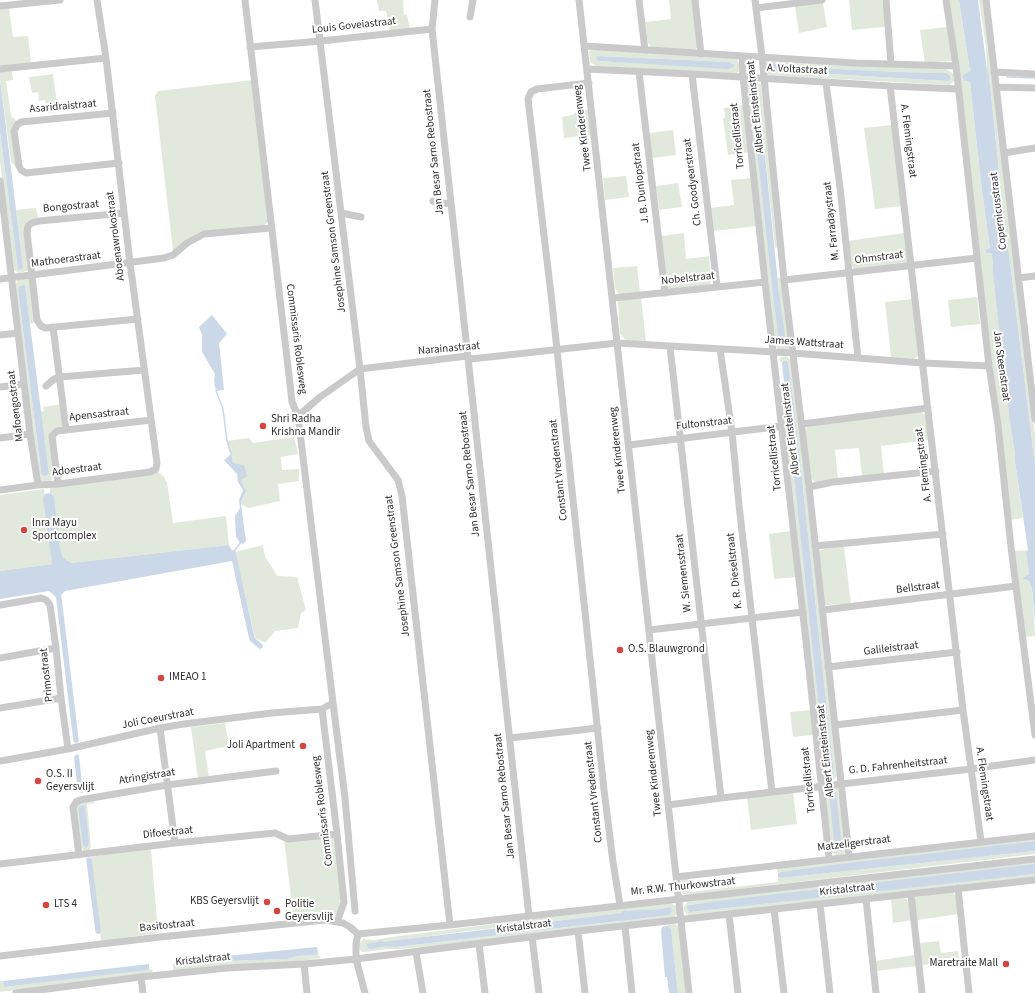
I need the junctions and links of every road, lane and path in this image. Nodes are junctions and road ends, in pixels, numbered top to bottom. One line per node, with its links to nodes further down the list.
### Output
1 (60, 0): 15 (street)
2 (97, 0): 25 (street, Aboenawrokostraat)
3 (245, 0): 20 (street, Commissaris Roblesweg)
4 (315, 0): 18 (street, Josephine Samson Greenstraat)
5 (435, 0): 17 (street)
6 (473, 0): 16 (street)
7 (579, 0): 19 (street, Twee Kinderenweg)
8 (639, 0): 21 (street)
9 (695, 0): 22 (street)
10 (821, 0): 14 (street)
11 (886, 0): 26 (street)
12 (946, 0): 27 (street, Jan Steenstraat)
13 (986, 0): 31 (street, Copernicusstraat)
14 (755, 4): 24 (street, Albert Einsteinstraat)
15 (0, 6)
16 (470, 17)
17 (432, 29): 18 (street, Louis Goveiastraat); 48 (street, Jan Besar Sarno Rebostraat)
18 (321, 41): 20 (street, Louis Goveiastraat); 50 (street, Josephine Samson Greenstraat)
19 (585, 46): 21 (street, A. Voltastraat); 28 (street, Twee Kinderenweg)
20 (250, 47): 53 (street, Commissaris Roblesweg)
21 (645, 50): 22 (street, A. Voltastraat)
22 (701, 54): 23 (street, A. Voltastraat)
23 (742, 56): 24 (street, A. Voltastraat); 34 (street, Torricellistraat)
24 (762, 57): 26 (street, A. Voltastraat); 35 (street, Albert Einsteinstraat)
25 (106, 58): 29 (street); 42 (street, Aboenawrokostraat)
26 (891, 64): 27 (street, A. Voltastraat)
27 (956, 66): 41 (street, Jan Steenstraat)
28 (586, 68): 30 (street, A. Voltastraat); 36 (street, Twee Kinderenweg)
29 (0, 69)
30 (639, 72): 32 (street, A. Voltastraat); 66 (street, J. B. Dunlopstraat)
31 (994, 72): 33 (street); 39 (street, Copernicusstraat)
32 (692, 74): 34 (street, A. Voltastraat); 65 (street, Ch. Goodyearstraat)
33 (1035, 74)
34 (743, 77): 35 (street, A. Voltastraat); 64 (street, Torricellistraat)
35 (764, 79): 37 (street, A. Voltastraat); 63 (street, Albert Einsteinstraat)
36 (589, 83): 67 (street, Twee Kinderenweg); 74 (street, Constant Vredenstraat)
37 (826, 83): 38 (street, A. Voltastraat); 57 (street, M. Farradaystraat)
38 (890, 86): 41 (street, A. Voltastraat); 56 (street, A. Flemingstraat)
39 (996, 87): 40 (street); 44 (street, Copernicusstraat)
40 (1035, 88)
41 (958, 89): 54 (street, Jan Steenstraat)
42 (113, 113): 45 (street, Aboenawrokostraat); 45 (street, Asaridraistraat)
43 (1035, 148): 44 (street)
44 (1004, 153): 61 (street, Copernicusstraat)
45 (119, 163): 49 (street, Aboenawrokostraat)
46 (0, 181): 52 (street, Mafoengostraat)
47 (433, 201): 48 (street)
48 (451, 204): 78 (street, Jan Besar Sarno Rebostraat)
49 (124, 213): 55 (street, Aboenawrokostraat); 58 (street, Bongostraat)
50 (341, 213): 51 (street); 83 (street, Josephine Samson Greenstraat)
51 (360, 217)
52 (3, 221): 60 (street, Mafoengostraat)
53 (271, 228): 55 (street, Mathoerastraat); 90 (street, Commissaris Roblesweg)
54 (977, 258): 56 (street, Ohmstraat); 82 (street, Jan Steenstraat)
55 (130, 263): 58 (street, Mathoerastraat); 68 (street, Aboenawrokostraat)
56 (911, 265): 57 (street, Ohmstraat); 81 (street, A. Flemingstraat)
57 (848, 273): 63 (street, Ohmstraat); 79 (street, M. Farradaystraat)
58 (33, 275): 60 (street, Mathoerastraat); 69 (street, Bongostraat)
59 (1035, 276): 61 (street)
60 (12, 278): 62 (street, Mathoerastraat); 70 (street, Mafoengostraat)
61 (1018, 278): 80 (street, Copernicusstraat)
62 (0, 279)
63 (784, 280): 77 (street, Albert Einsteinstraat)
64 (765, 282): 65 (street, Nobelstraat); 76 (street, Torricellistraat)
65 (717, 287): 66 (street, Nobelstraat)
66 (665, 293): 67 (street, Nobelstraat)
67 (613, 298): 72 (street, Twee Kinderenweg)
68 (138, 319): 69 (street); 84 (street, Aboenawrokostraat)
69 (53, 327): 85 (street)
70 (18, 333): 71 (street); 86 (street, Mafoengostraat)
71 (0, 335)
72 (618, 343): 73 (street, James Wattstraat); 74 (street, Narainastraat); 100 (street, Twee Kinderenweg)
73 (670, 346): 75 (street, James Wattstraat); 98 (street, W. Siemensstraat)
74 (557, 348): 78 (street, Narainastraat); 128 (street, Constant Vredenstraat)
75 (720, 349): 76 (street, James Wattstraat); 96 (street, K. R. Dieselstraat)
76 (774, 353): 77 (street, James Wattstraat); 94 (street, Torricellistraat)
77 (793, 353): 79 (street, James Wattstraat); 93 (street, Albert Einsteinstraat)
78 (467, 356): 83 (street, Narainastraat); 130 (street, Jan Besar Sarno Rebostraat)
79 (858, 358): 81 (street, James Wattstraat)
80 (1032, 360): 91 (street, Copernicusstraat)
81 (923, 363): 82 (street, James Wattstraat); 89 (street, A. Flemingstraat)
82 (989, 366): 109 (street, Jan Steenstraat)
83 (360, 369): 90 (street, Narainastraat); 165 (street, Josephine Samson Greenstraat)
84 (144, 370): 85 (street); 92 (street, Aboenawrokostraat)
85 (60, 377): 87 (street); 95 (street)
86 (24, 384): 88 (street); 97 (street, Mafoengostraat)
87 (46, 386)
88 (0, 387)
89 (928, 408): 93 (street); 102 (street, A. Flemingstraat)
90 (298, 416): 122 (street, Commissaris Roblesweg)
91 (1035, 419)
92 (151, 420): 95 (street, Apensastraat); 101 (street, Aboenawrokostraat)
93 (802, 424): 105 (street, Albert Einsteinstraat)
94 (782, 426): 96 (street, Fultonstraat); 113 (street, Torricellistraat)
95 (66, 430): 103 (street, Apensastraat)
96 (732, 432): 98 (street, Fultonstraat); 114 (street, K. R. Dieselstraat)
97 (30, 434): 99 (street); 104 (street, Mafoengostraat)
98 (680, 437): 100 (street, Fultonstraat); 115 (street, W. Siemensstraat)
99 (0, 438)
100 (629, 444): 116 (street, Twee Kinderenweg)
101 (156, 469): 103 (street, Adoestraat)
102 (936, 471): 105 (street); 107 (street, A. Flemingstraat)
103 (58, 484): 104 (street, Adoestraat)
104 (38, 485): 106 (street, Adoestraat)
105 (809, 487): 108 (street, Albert Einsteinstraat)
106 (0, 490)
107 (943, 534): 108 (street); 110 (street, A. Flemingstraat)
108 (815, 546): 112 (street, Albert Einsteinstraat)
109 (1016, 586): 110 (street, Bellstraat); 129 (street, Jan Steenstraat)
110 (950, 595): 112 (street, Bellstraat); 118 (street, A. Flemingstraat)
111 (0, 605): 117 (street, Primostraat)
112 (823, 610): 120 (street, Albert Einsteinstraat)
113 (803, 612): 114 (street); 138 (street, Torricellistraat)
114 (752, 618): 115 (street); 139 (street, K. R. Dieselstraat)
115 (700, 624): 116 (street); 140 (street, W. Siemensstraat)
116 (649, 630): 141 (street, Twee Kinderenweg)
117 (56, 648): 119 (street); 121 (street, Primostraat)
118 (957, 652): 120 (street, Galileistraat); 125 (street, A. Flemingstraat)
119 (0, 658)
120 (828, 667): 126 (street, Albert Einsteinstraat)
121 (61, 698): 123 (street); 131 (street, Primostraat)
122 (333, 703): 124 (street); 160 (street, Commissaris Roblesweg)
123 (0, 708)
124 (322, 709): 127 (street, Joli Coeurstraat); 142 (street, Commissaris Roblesweg)
125 (963, 710): 126 (street); 134 (street, A. Flemingstraat)
126 (835, 725): 136 (street, Albert Einsteinstraat)
127 (160, 728): 131 (street, Joli Coeurstraat); 137 (street)
128 (598, 728): 130 (street); 158 (street, Constant Vredenstraat)
129 (1035, 735)
130 (510, 738): 162 (street, Jan Besar Sarno Rebostraat)
131 (68, 749): 133 (street, Joli Coeurstraat)
132 (1035, 760): 134 (street, G. D. Fahrenheitstraat)
133 (0, 761)
134 (971, 769): 136 (street, G. D. Fahrenheitstraat); 144 (street, A. Flemingstraat)
135 (276, 771): 137 (street, Atringistraat)
136 (841, 783): 138 (street, G. D. Fahrenheitstraat); 147 (street, Albert Einsteinstraat)
137 (167, 785): 145 (street); 146 (street, Atringistraat)
138 (821, 785): 139 (street, G. D. Fahrenheitstraat); 148 (street, Torricellistraat)
139 (772, 792): 140 (street, G. D. Fahrenheitstraat)
140 (721, 798): 141 (street, G. D. Fahrenheitstraat)
141 (668, 805): 151 (street, Twee Kinderenweg)
142 (337, 834): 145 (street, Difoestraat); 164 (street, Commissaris Roblesweg)
143 (1035, 836): 144 (street, Matzeligerstraat)
144 (981, 841): 147 (street, Matzeligerstraat)
145 (175, 843): 146 (street, Difoestraat)
146 (79, 855): 150 (street, Difoestraat)
147 (849, 856): 148 (street, Matzeligerstraat)
148 (829, 858): 151 (street, Matzeligerstraat)
149 (1035, 859): 155 (street, Mr. R.W. Thurkowstraat)
150 (0, 864)
151 (676, 877): 155 (street, Twee Kinderenweg)
152 (1035, 880): 153 (street, Kristalstraat)
153 (958, 888): 154 (street, Kristalstraat); 191 (street)
154 (911, 894): 156 (street, Kristalstraat); 190 (street)
155 (679, 898): 158 (street, Mr. R.W. Thurkowstraat); 163 (street, Twee Kinderenweg)
156 (866, 899): 157 (street, Kristalstraat); 189 (street)
157 (820, 904): 159 (street, Kristalstraat); 188 (street)
158 (620, 905): 162 (street, Mr. R.W. Thurkowstraat)
159 (774, 909): 161 (street, Kristalstraat); 187 (street)
160 (356, 912)
161 (729, 914): 163 (street, Kristalstraat); 186 (street)
162 (529, 916): 165 (street, Mr. R.W. Thurkowstraat)
163 (680, 920): 166 (street, Kristalstraat); 185 (street, Twee Kinderenweg)
164 (337, 922): 168 (street); 172 (street, Basitostraat)
165 (450, 926): 168 (street, Mr. R.W. Thurkowstraat)
166 (625, 926): 167 (street, Kristalstraat); 184 (street)
167 (578, 931): 169 (street, Kristalstraat); 183 (street)
168 (358, 934): 173 (street)
169 (532, 937): 170 (street, Kristalstraat); 182 (street)
170 (479, 944): 171 (street, Kristalstraat); 181 (street)
171 (416, 952): 173 (street, Kristalstraat); 180 (street)
172 (0, 956)
173 (356, 959): 174 (street, Kristalstraat); 179 (street)
174 (304, 964): 175 (street, Kristalstraat); 178 (street)
175 (141, 977): 176 (street, Kristalstraat); 177 (street)
176 (16, 993)
177 (143, 993)
178 (307, 993)
179 (364, 993)
180 (423, 993)
181 (485, 993)
182 (539, 993)
183 (585, 993)
184 (632, 993)
185 (689, 993)
186 (738, 993)
187 (784, 993)
188 (830, 993)
189 (876, 993)
190 (922, 993)
191 (969, 993)

